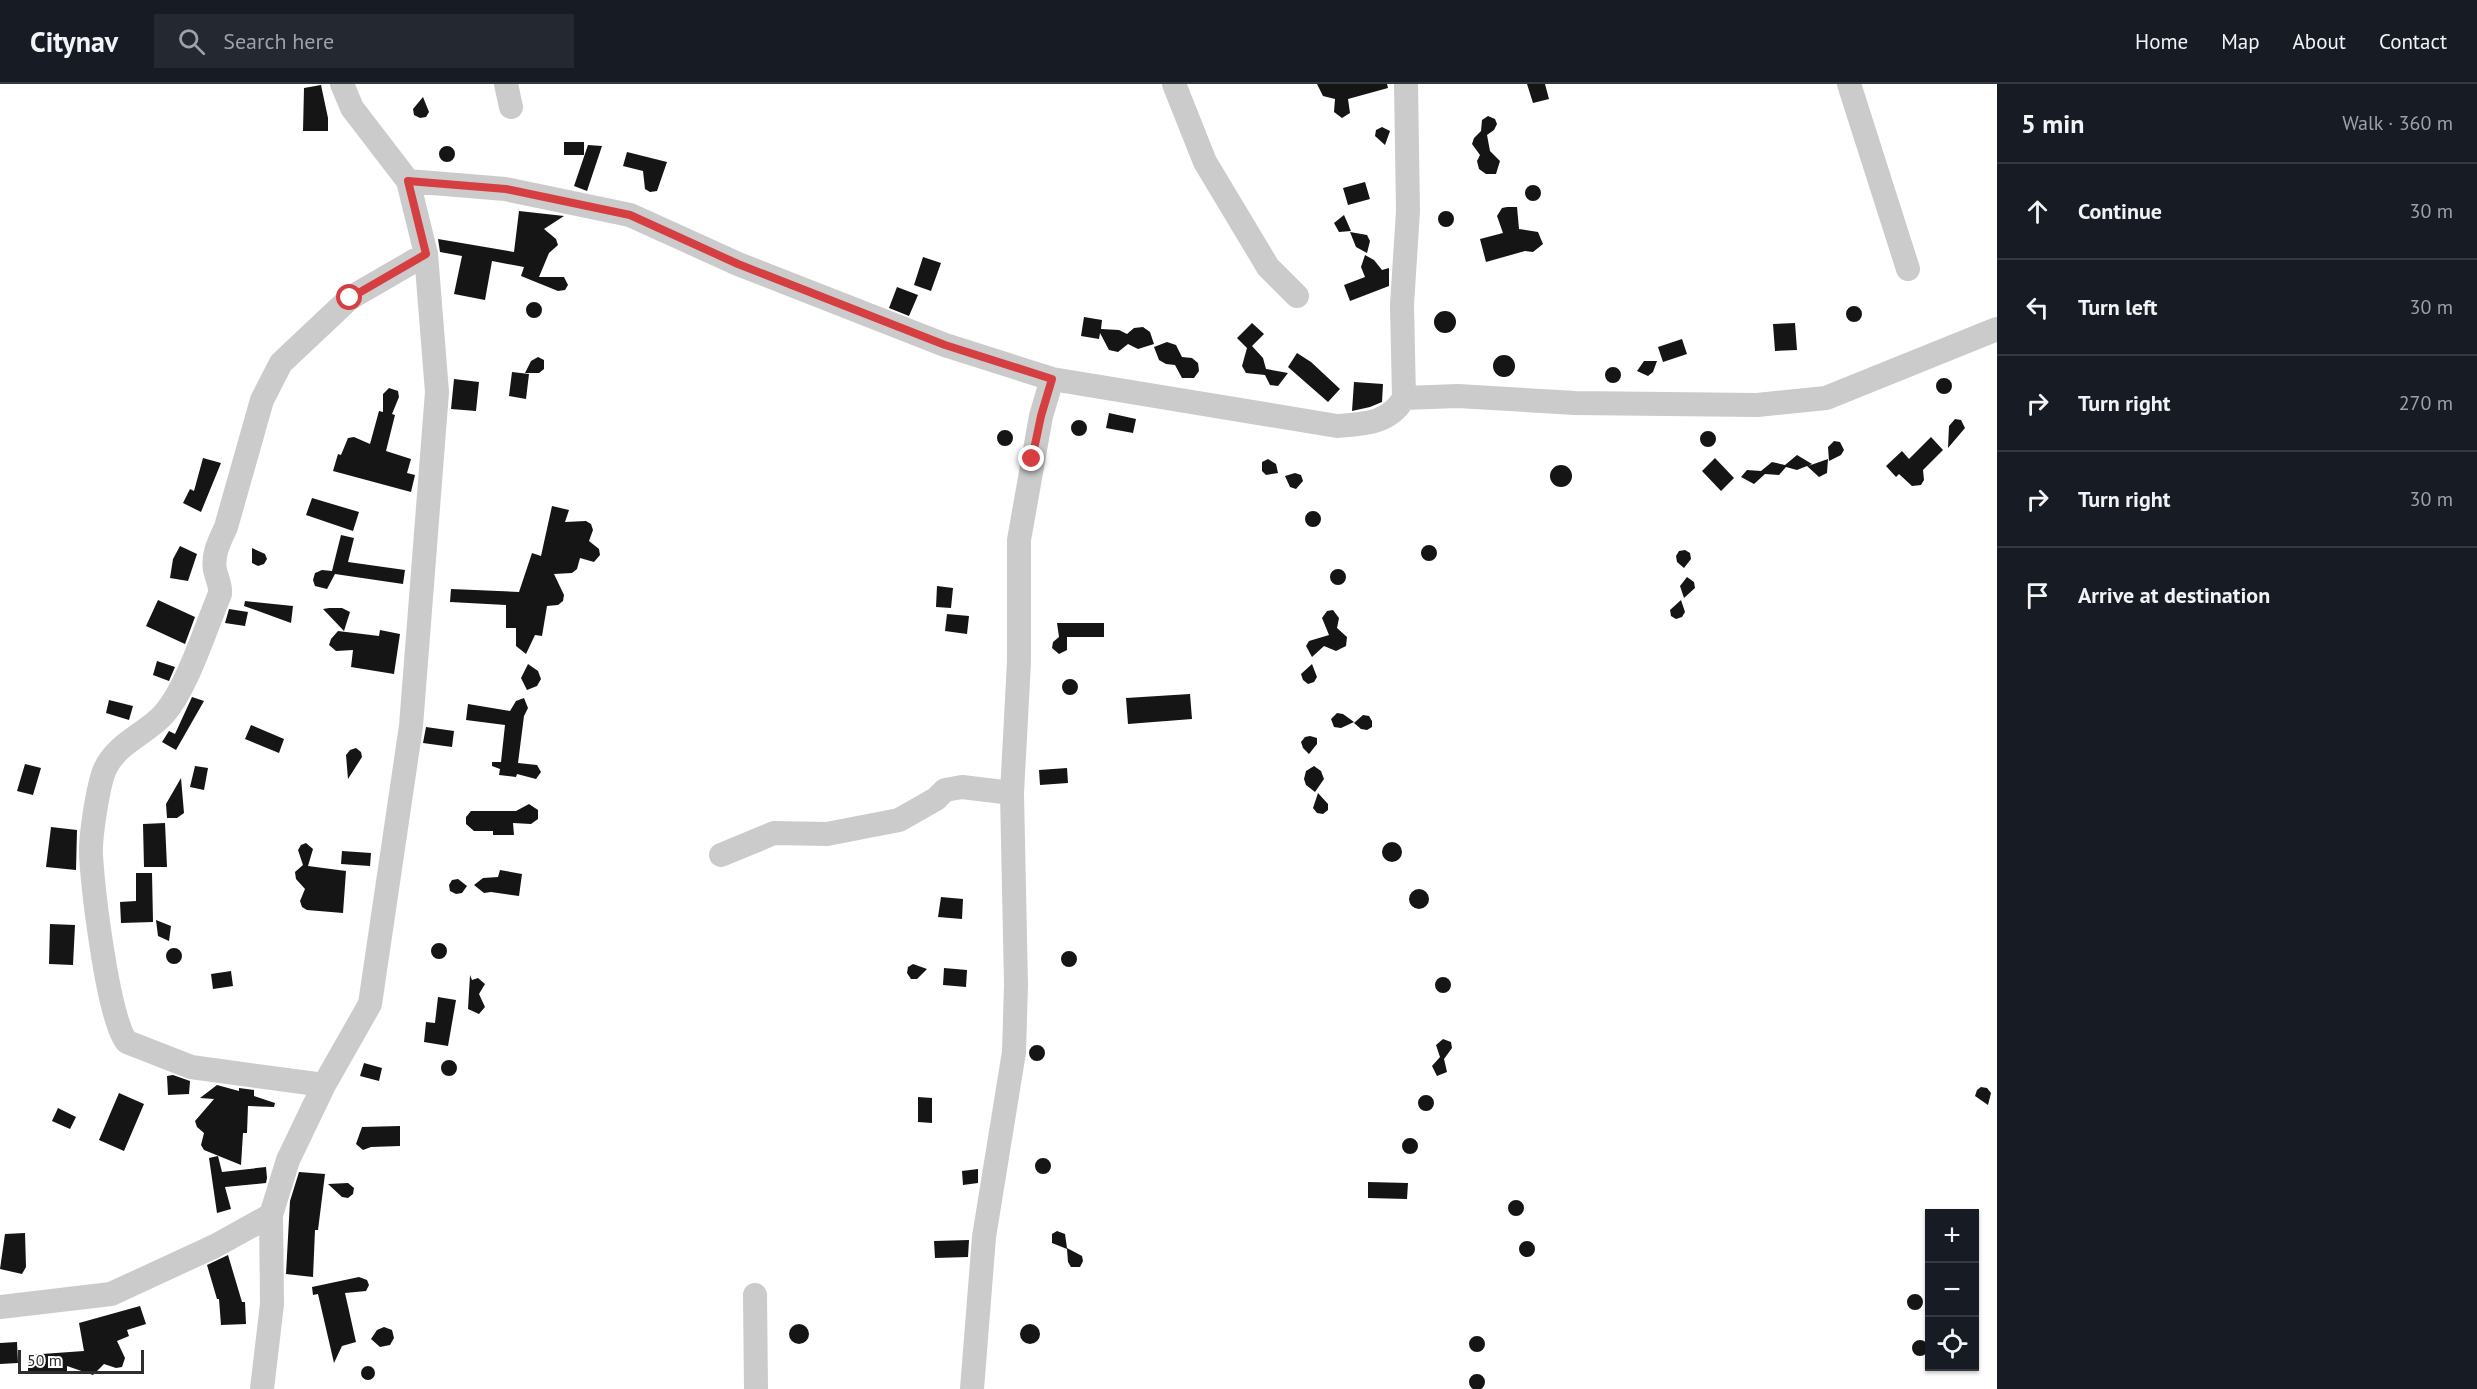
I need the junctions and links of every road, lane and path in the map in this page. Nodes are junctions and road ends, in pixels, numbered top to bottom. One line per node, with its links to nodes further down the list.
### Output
1 (342, 84): 5 (street)
2 (1174, 84): 8 (street)
3 (1406, 84): 11 (street)
4 (1849, 84): 7 (street)
5 (408, 181): 6 (street); 10 (street)
6 (426, 254): 14 (street); 14 (street)
7 (1908, 269)
8 (1297, 296)
9 (1997, 329): 11 (street)
10 (1052, 379): 11 (street); 12 (street)
11 (1404, 399)
12 (1012, 793): 13 (street); 20 (street)
13 (721, 855)
14 (324, 1085): 15 (street)
15 (271, 1215): 17 (street); 18 (street)
16 (755, 1295): 19 (street)
17 (0, 1307)
18 (262, 1389)
19 (756, 1389)
20 (972, 1389)

